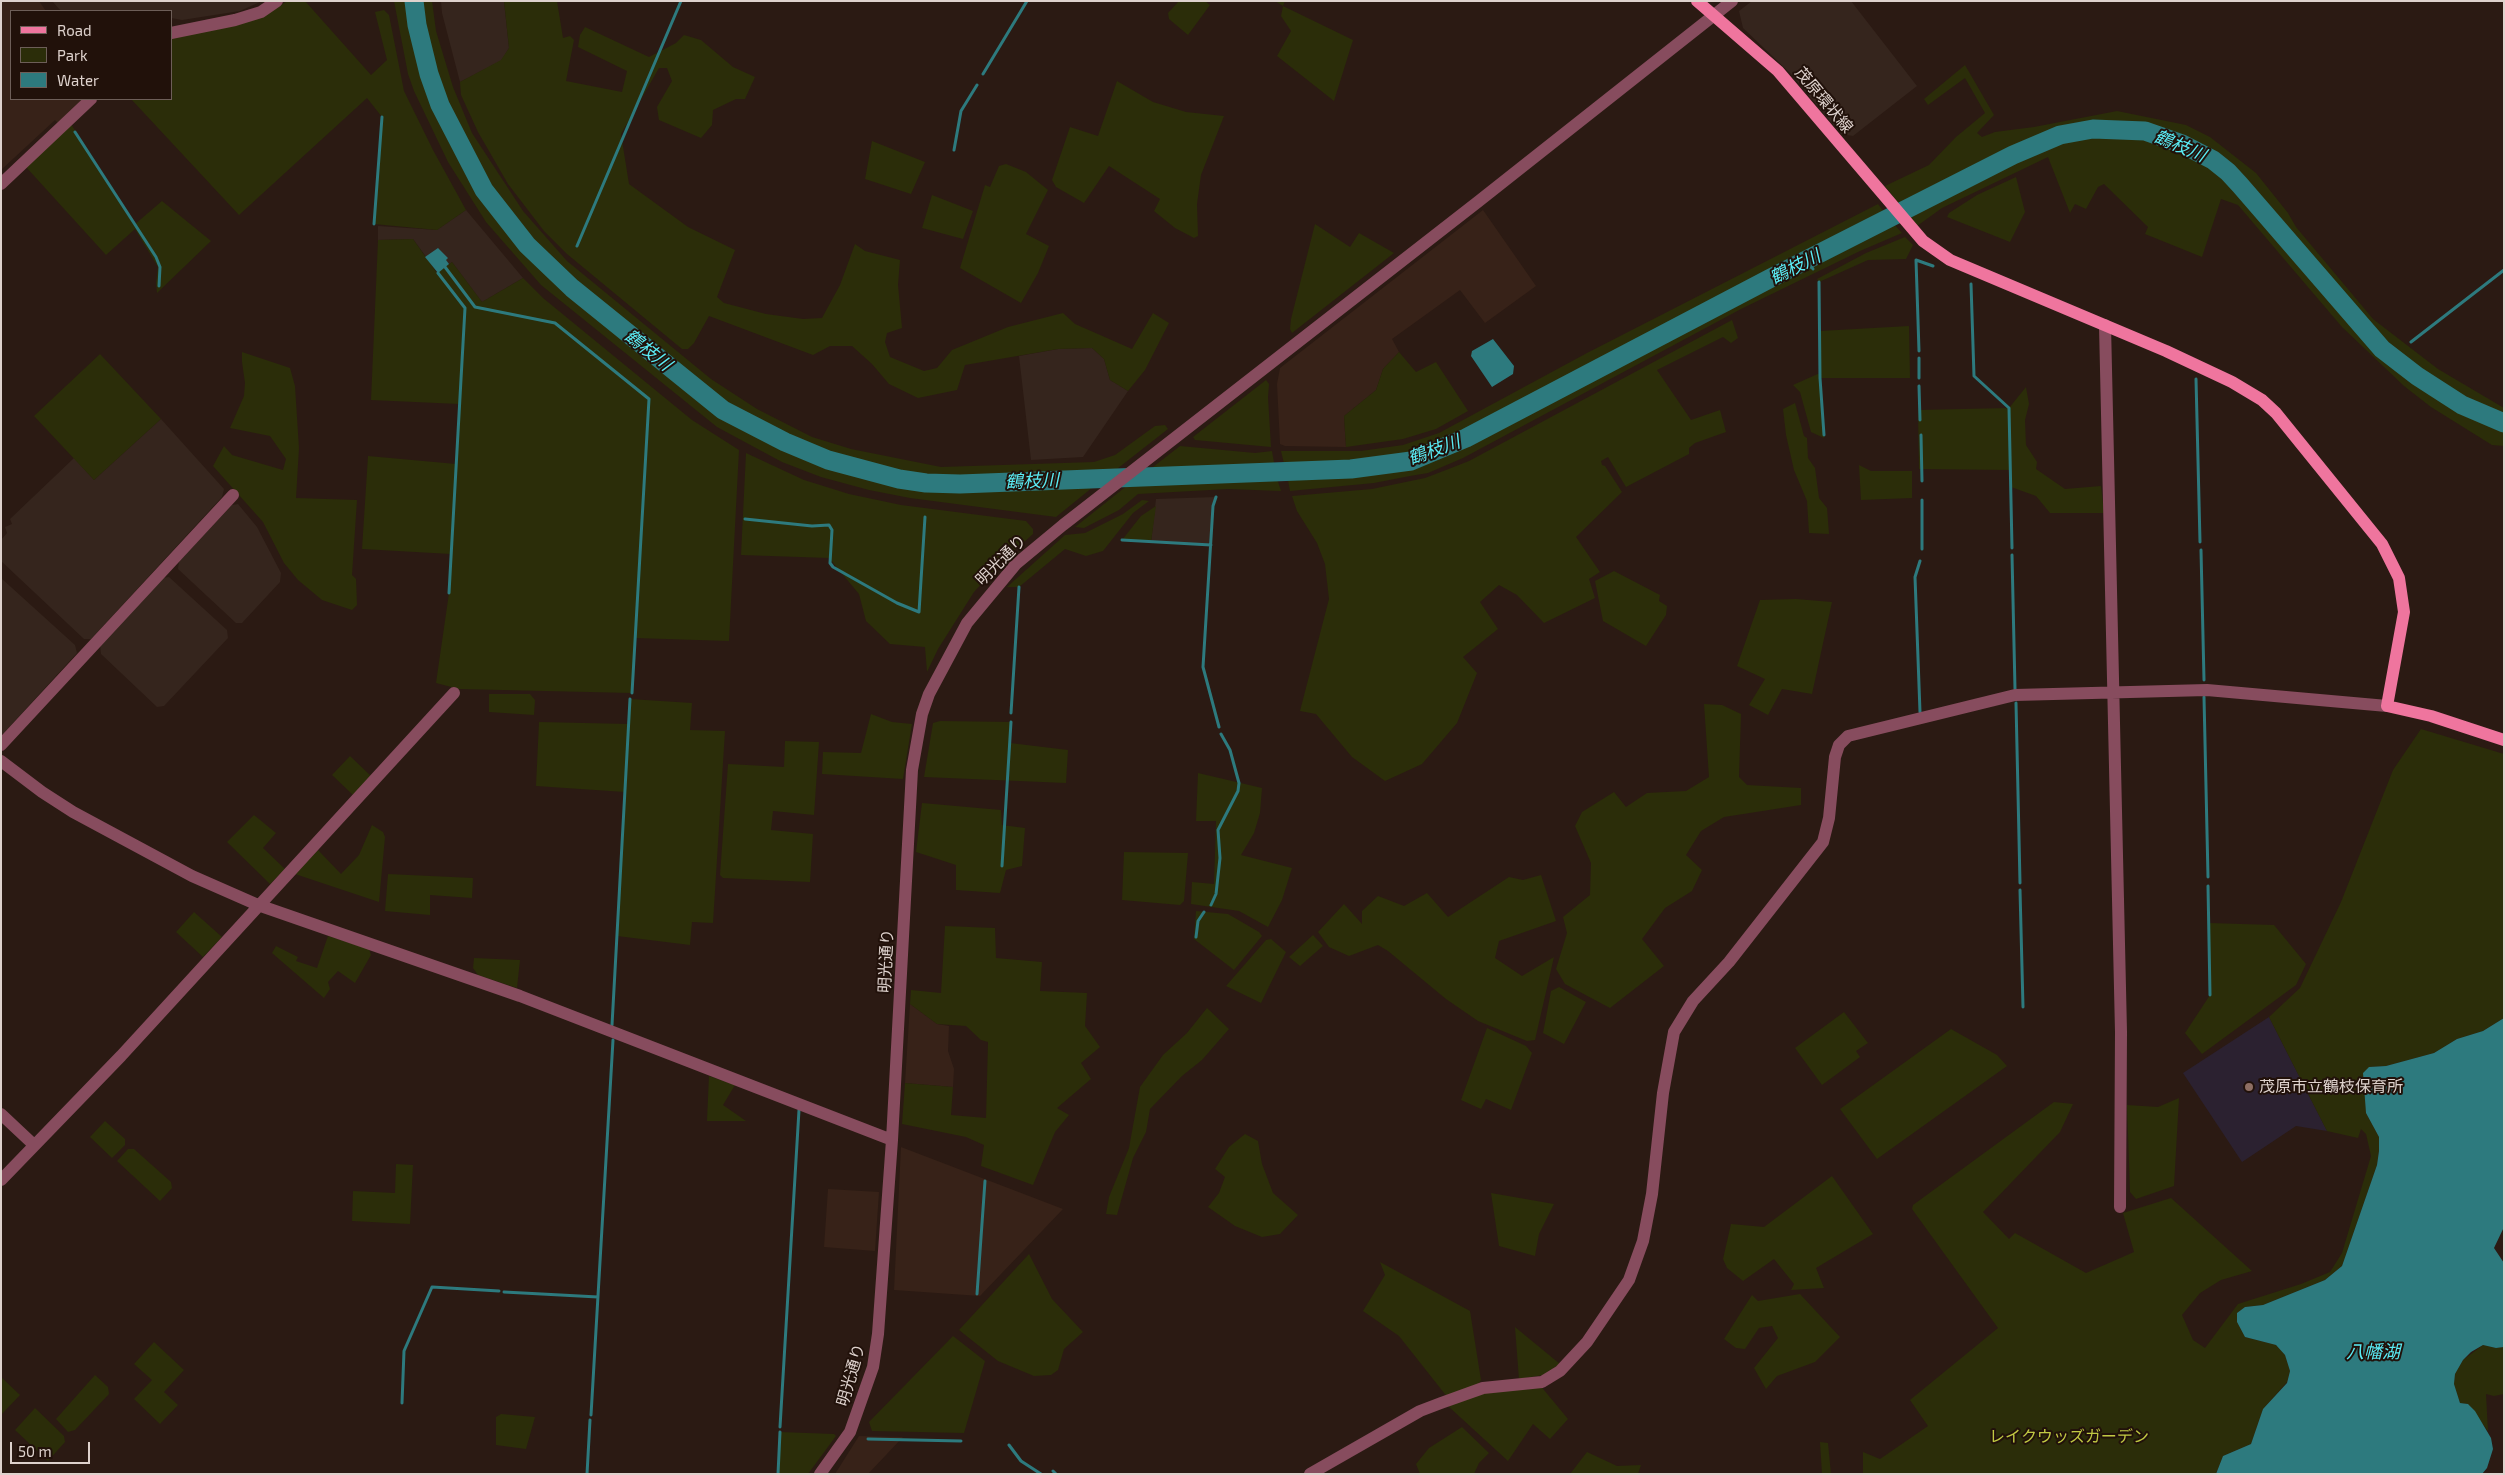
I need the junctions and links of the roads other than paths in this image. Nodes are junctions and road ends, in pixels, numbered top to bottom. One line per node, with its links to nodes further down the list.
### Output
1 (278, 1): 5 (street)
2 (1698, 1): 4 (main road, 茂原環状線)
3 (1732, 1): 4 (street, 明光通り)
4 (1714, 15): 8 (main road, 茂原環状線); 18 (street, 明光通り)
5 (172, 33)
6 (90, 100): 7 (street)
7 (1, 184)
8 (2104, 325): 11 (street); 12 (main road, 茂原環状線)
9 (233, 495): 14 (street)
10 (454, 692): 16 (street)
11 (2113, 692): 12 (street); 21 (street); 23 (street)
12 (2387, 706): 13 (main road)
13 (2504, 740)
14 (1, 745)
15 (1, 761): 16 (street)
16 (258, 905): 18 (street); 19 (street)
17 (1, 1114): 19 (street)
18 (892, 1140): 22 (street, 明光通り)
19 (34, 1145): 20 (street)
20 (1, 1180)
21 (2120, 1207)
22 (820, 1474)
23 (1310, 1474)

